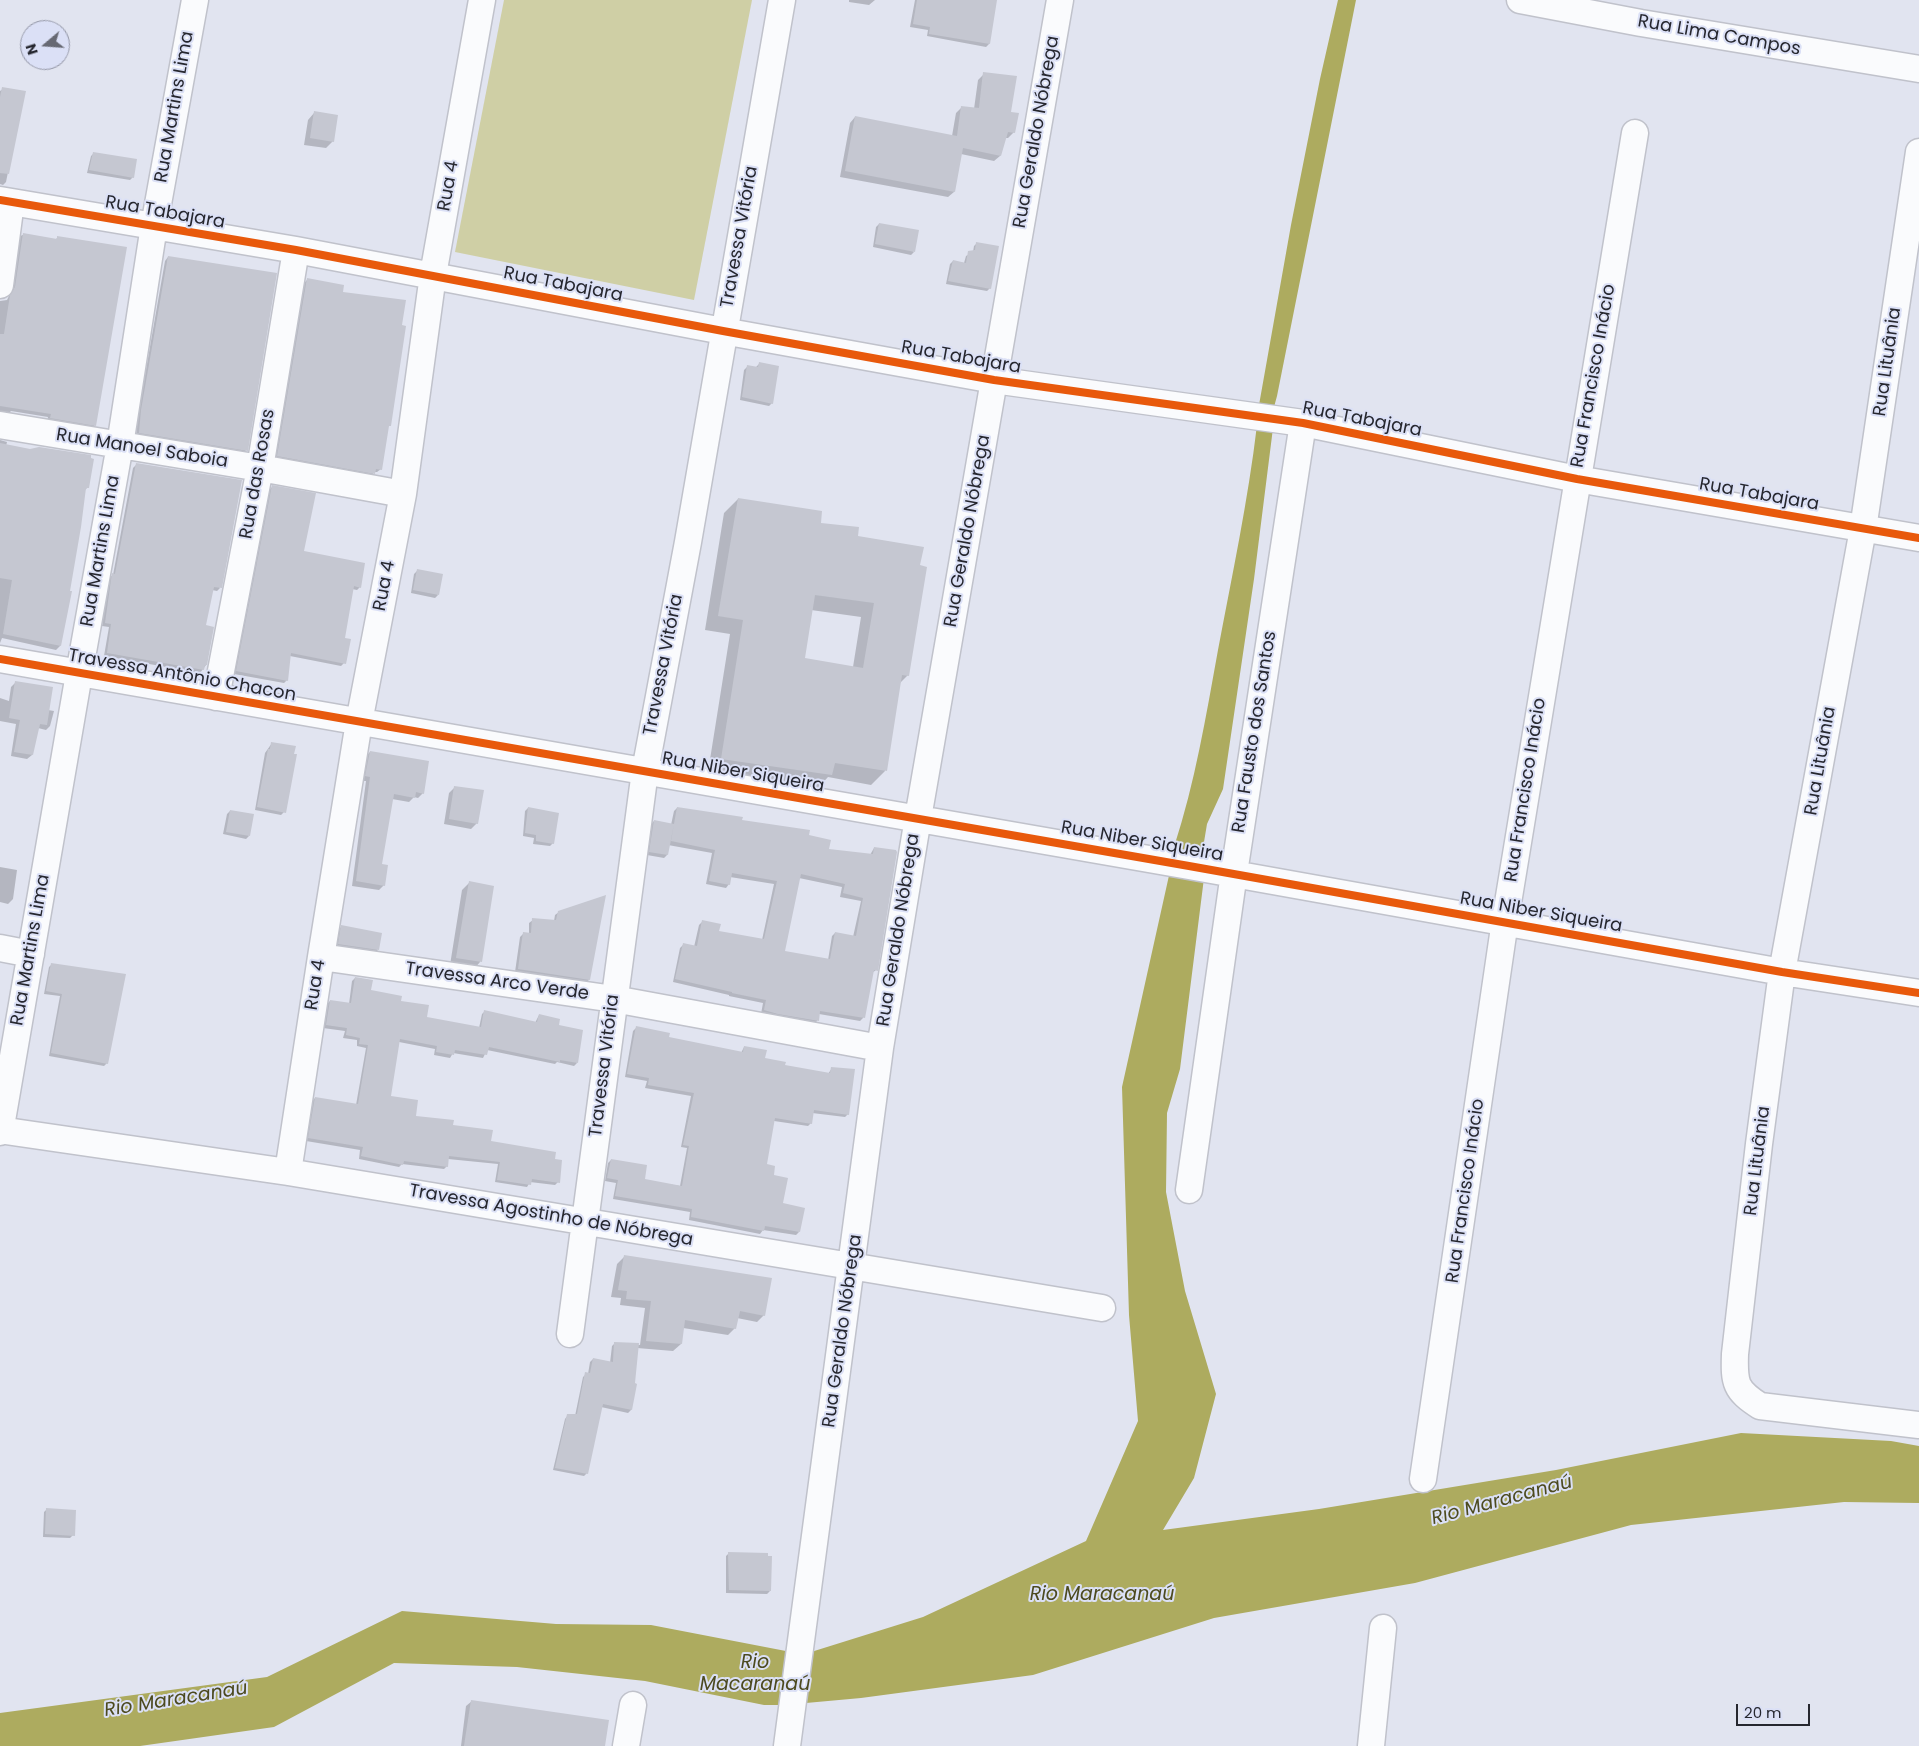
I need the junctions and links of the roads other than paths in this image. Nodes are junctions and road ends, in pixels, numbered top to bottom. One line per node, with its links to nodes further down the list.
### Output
1 (195, 0): 10 (street, Rua Martins Lima)
2 (482, 0): 12 (street, Rua 4)
3 (782, 0): 14 (street, Travessa Vitória)
4 (1060, 0): 15 (street, Rua Geraldo Nóbrega)
5 (1520, 0): 6 (street, Rua Lima Campos)
6 (1919, 69)
7 (1635, 133): 20 (street, Rua Francisco Inácio)
8 (1919, 152): 22 (street, Rua Lituânia)
9 (6, 201): 10 (street, Rua Tabajara); 13 (street)
10 (154, 226): 11 (street, Rua Tabajara); 18 (street, Rua Martins Lima)
11 (296, 250): 12 (street, Rua Tabajara); 19 (street, Rua das Rosas)
12 (433, 275): 14 (street, Rua Tabajara); 21 (street, Rua 4)
13 (0, 285)
14 (723, 331): 15 (street, Rua Tabajara); 28 (street, Travessa Vitória)
15 (994, 380): 16 (street, Rua Tabajara); 29 (street, Rua Geraldo Nóbrega)
16 (1303, 423): 20 (street, Rua Tabajara); 30 (street, Rua Fausto dos Santos)
17 (0, 426): 18 (street, Rua Manoel Saboia)
18 (120, 445): 19 (street, Rua Manoel Saboia); 25 (street, Rua Martins Lima)
19 (260, 468): 21 (street, Rua Manoel Saboia); 26 (street, Rua das Rosas)
20 (1577, 479): 22 (street, Rua Tabajara); 31 (street, Rua Francisco Inácio)
21 (402, 494): 27 (street, Rua 4)
22 (1863, 529): 23 (street, Rua Tabajara); 35 (street, Rua Lituânia)
23 (1919, 538)
24 (0, 659): 25 (street, Travessa Antônio Chacon)
25 (79, 674): 26 (street, Travessa Antônio Chacon); 33 (street, Rua Martins Lima)
26 (216, 697): 27 (street, Travessa Antônio Chacon)
27 (360, 722): 28 (street, Rua Niber Siqueira); 34 (street, Rua 4)
28 (644, 771): 29 (street, Rua Niber Siqueira); 37 (street, Travessa Vitória)
29 (918, 818): 30 (street, Rua Niber Siqueira); 38 (street, Rua Geraldo Nóbrega)
30 (1234, 873): 31 (street, Rua Niber Siqueira); 41 (street, Rua Fausto dos Santos)
31 (1505, 921): 35 (street, Rua Niber Siqueira); 47 (street, Rua Francisco Inácio)
32 (0, 948): 33 (street)
33 (31, 954): 39 (street, Rua Martins Lima)
34 (321, 957): 37 (street, Travessa Arco Verde); 40 (street, Rua 4)
35 (1782, 972): 36 (street, Rua Niber Siqueira); 46 (street, Rua Lituânia)
36 (1919, 993)
37 (614, 999): 38 (street, Travessa Arco Verde); 42 (street, Travessa Vitória)
38 (880, 1048): 43 (street, Rua Geraldo Nóbrega)
39 (0, 1130): 40 (street, Travessa Agostinho de Nóbrega)
40 (288, 1172): 42 (street, Travessa Agostinho de Nóbrega)
41 (1189, 1190)
42 (586, 1222): 43 (street, Travessa Agostinho de Nóbrega); 45 (street, Travessa Vitória)
43 (851, 1266): 44 (street, Travessa Agostinho de Nóbrega); 51 (street, Rua Geraldo Nóbrega)
44 (1102, 1308)
45 (570, 1334)
46 (1919, 1425)
47 (1423, 1478)
48 (1382, 1628): 52 (street)
49 (633, 1706): 50 (street)
50 (626, 1746)
51 (787, 1746)
52 (1371, 1746)

